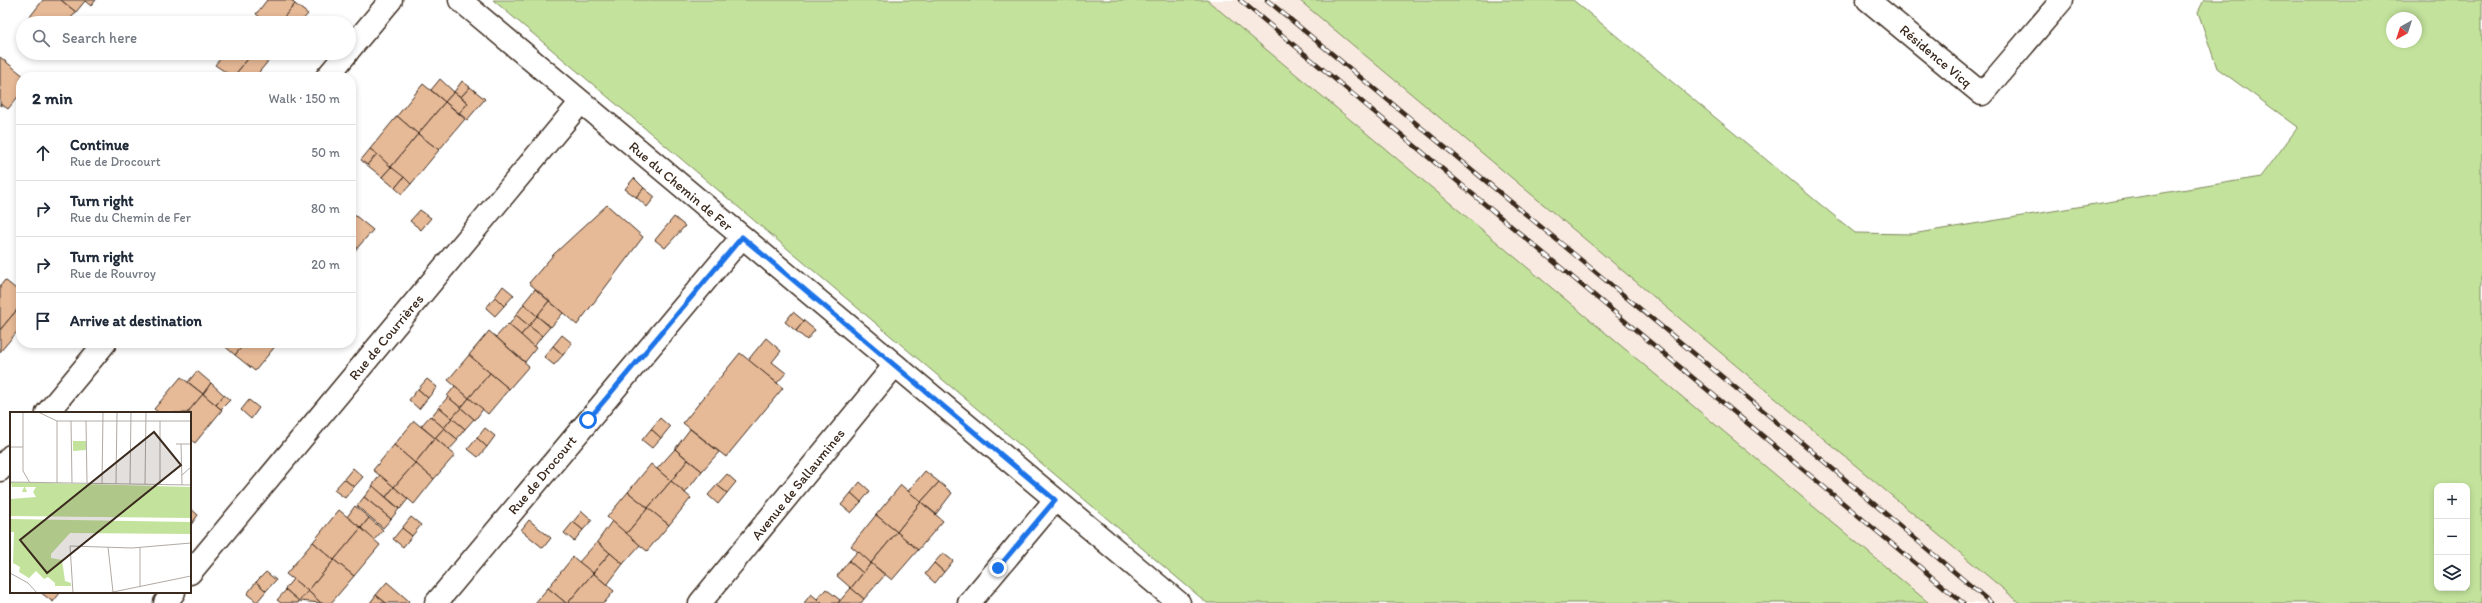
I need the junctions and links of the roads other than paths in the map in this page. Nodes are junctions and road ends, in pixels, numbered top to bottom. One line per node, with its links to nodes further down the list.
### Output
1 (391, 0): 5 (street)
2 (460, 0): 8 (street, Rue du Chemin de Fer)
3 (1868, 0): 4 (street, Résidence Vicq)
4 (2062, 0)
5 (356, 42)
6 (341, 60): 7 (street)
7 (331, 72)
8 (581, 102): 9 (street, Rue du Chemin de Fer); 16 (street, Rue de Courrières)
9 (742, 237): 11 (street, Rue du Chemin de Fer); 19 (street, Rue de Drocourt)
10 (101, 348): 12 (street)
11 (896, 365): 15 (street, Rue du Chemin de Fer); 20 (street, Avenue de Sallaumines)
12 (48, 412)
13 (10, 457): 14 (street)
14 (0, 470)
15 (1055, 500): 21 (street); 22 (street, Rue du Chemin de Fer)
16 (191, 572)
17 (173, 593): 18 (street)
18 (165, 603)
19 (436, 603)
20 (700, 603)
21 (969, 603)
22 (1179, 603)

